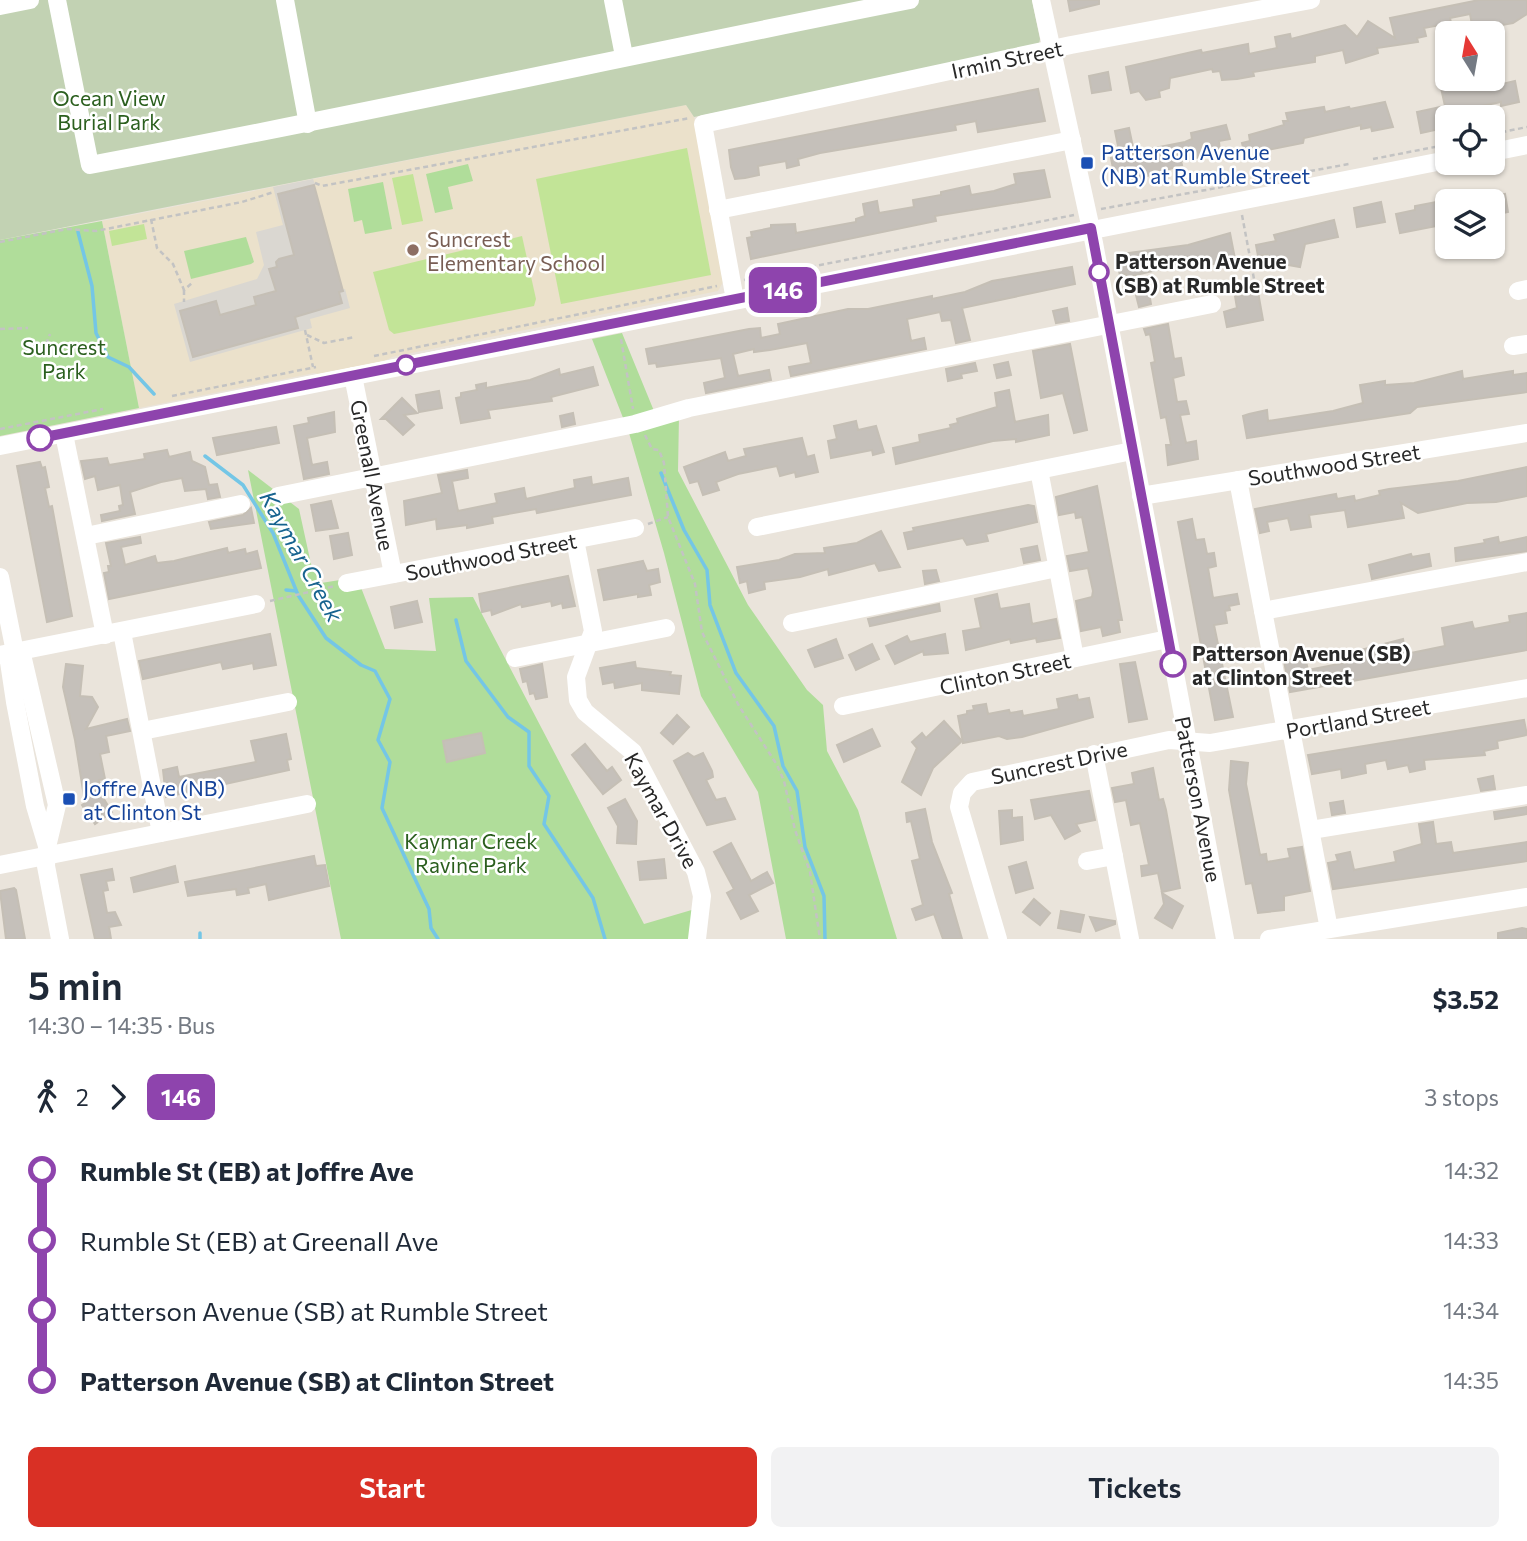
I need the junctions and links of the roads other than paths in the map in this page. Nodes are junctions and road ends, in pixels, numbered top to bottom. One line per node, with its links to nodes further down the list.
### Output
1 (30, 0): 8 (street)
2 (57, 0): 12 (street)
3 (285, 0): 12 (street)
4 (613, 0): 11 (street)
5 (910, 0): 9 (street)
6 (1041, 0): 10 (street, Patterson Avenue)
7 (1311, 0): 10 (street, Irmin Street)
8 (0, 6)
9 (841, 7): 11 (street)
10 (1051, 50): 13 (street, Patterson Avenue); 17 (street, Irmin Street)
11 (624, 56): 12 (street)
12 (308, 124)
13 (1072, 140): 17 (street); 18 (street, Patterson Avenue)
14 (1527, 145): 15 (street)
15 (1505, 150)
16 (1435, 162): 18 (street)
17 (718, 211): 19 (street)
18 (1091, 228): 19 (street); 21 (street, Patterson Avenue)
19 (735, 300): 22 (street)
20 (1212, 304): 21 (street)
21 (1109, 323): 26 (street, Patterson Avenue); 28 (street)
22 (353, 376): 23 (street); 28 (street, Greenall Avenue)
23 (64, 433): 25 (street); 35 (street)
24 (1527, 433): 29 (street, Southwood Street)
25 (0, 446)
26 (1132, 451): 27 (street); 31 (street, Patterson Avenue)
27 (1040, 470): 33 (street); 38 (street)
28 (373, 477): 30 (street); 39 (street, Greenall Avenue)
29 (1238, 480): 31 (street, Southwood Street); 43 (street)
30 (278, 496)
31 (1141, 496): 47 (street, Patterson Avenue)
32 (241, 504): 35 (street)
33 (757, 527)
34 (635, 528): 36 (street, Southwood Street)
35 (86, 536): 46 (street)
36 (575, 540): 39 (street, Southwood Street); 48 (street, Kaymar Drive)
37 (1527, 562): 43 (street)
38 (1057, 568): 44 (street); 51 (street)
39 (393, 574): 41 (street, Southwood Street)
40 (0, 577): 49 (street)
41 (347, 583)
42 (257, 604): 46 (street)
43 (1264, 611): 56 (street)
44 (792, 623)
45 (666, 628): 48 (street)
46 (114, 633): 49 (street); 55 (street)
47 (1168, 639): 51 (street, Clinton Street); 57 (street, Patterson Avenue)
48 (590, 643): 50 (street); 70 (street, Kaymar Drive)
49 (7, 653): 63 (street)
50 (515, 658)
51 (1075, 658): 54 (street, Clinton Street)
52 (1527, 688): 56 (street, Portland Street)
53 (288, 702): 55 (street)
54 (843, 706)
55 (142, 731): 62 (street)
56 (1289, 731): 57 (street, Portland Street); 61 (street)
57 (1188, 741): 58 (street, Suncrest Drive); 73 (street, Patterson Avenue)
58 (1094, 754): 64 (street); 71 (street, Suncrest Drive)
59 (1527, 795): 61 (street)
60 (307, 804): 62 (street)
61 (1311, 830): 68 (street)
62 (160, 833): 63 (street)
63 (47, 851): 66 (street); 69 (street)
64 (1114, 856): 65 (street); 72 (street)
65 (1087, 861)
66 (0, 865)
67 (1527, 897): 68 (street)
68 (1329, 929): 74 (street)
69 (60, 939)
70 (696, 939)
71 (998, 939)
72 (1130, 939)
73 (1225, 939)
74 (1269, 939)

